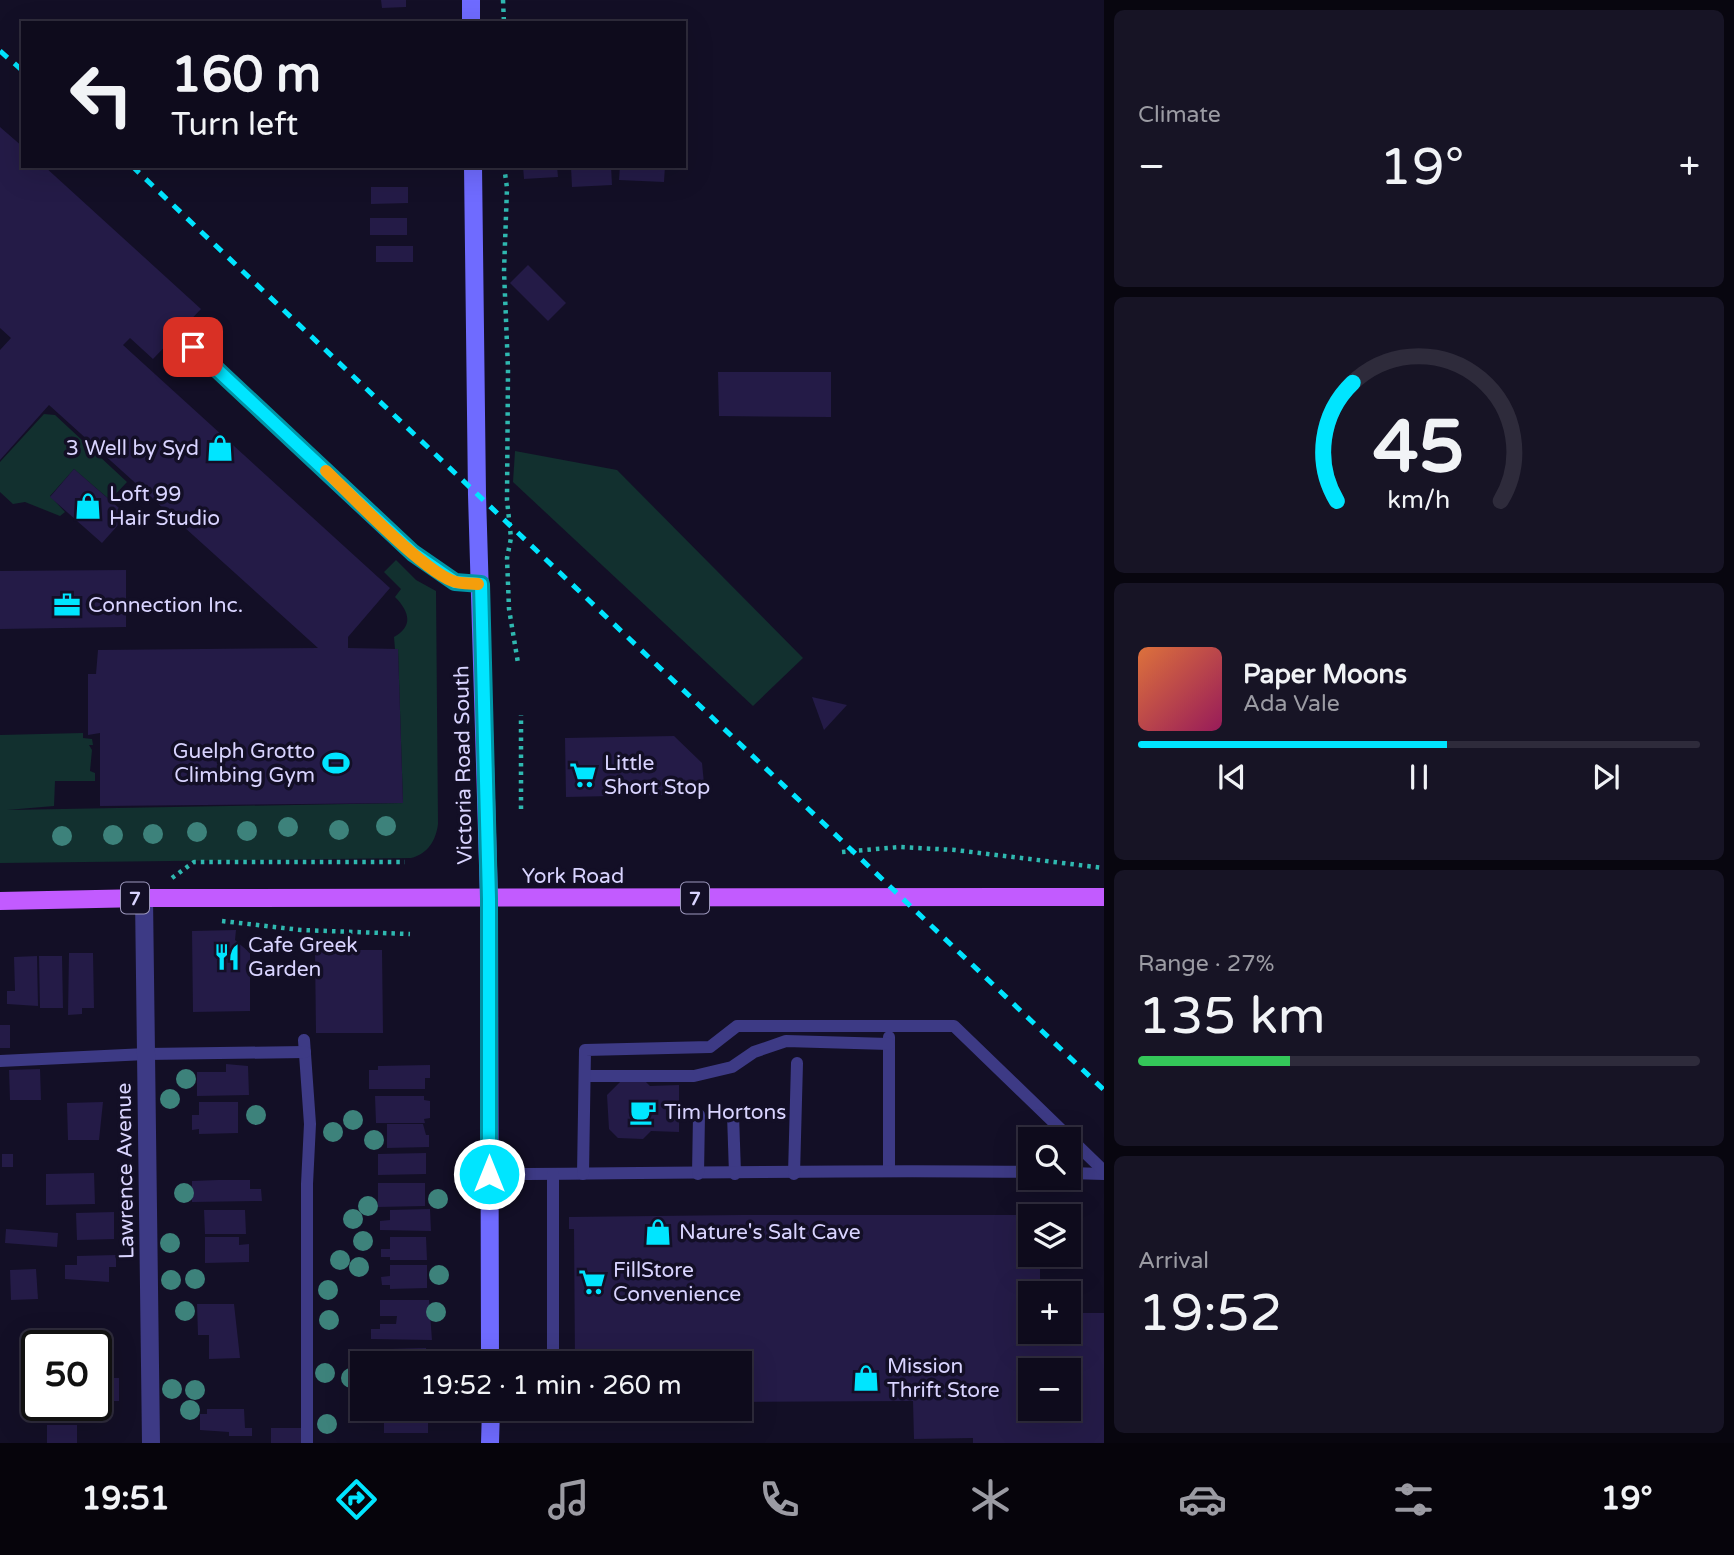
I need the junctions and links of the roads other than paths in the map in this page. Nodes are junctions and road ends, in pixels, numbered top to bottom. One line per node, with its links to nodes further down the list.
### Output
1 (471, 0): 2 (main road)
2 (471, 21)
3 (473, 168): 5 (main road, Victoria Road South)
4 (193, 347): 5 (lane)
5 (481, 584): 8 (main road, Victoria Road South)
6 (1104, 897): 8 (main road, York Road / 7)
7 (144, 898): 8 (main road, York Road / 7); 9 (main road, York Road / 7); 12 (street, Lawrence Avenue)
8 (489, 899): 22 (main road, Victoria Road South)
9 (0, 901)
10 (889, 1026): 11 (lane); 15 (lane); 20 (lane)
11 (889, 1044): 15 (lane); 18 (lane)
12 (146, 1054): 13 (lane); 31 (street, Lawrence Avenue); 32 (lane)
13 (0, 1061)
14 (797, 1063): 27 (lane)
15 (585, 1076): 24 (lane)
16 (733, 1114): 26 (lane)
17 (699, 1115): 25 (lane)
18 (889, 1170): 19 (lane); 27 (lane)
19 (1018, 1172)
20 (1104, 1172): 21 (lane)
21 (1081, 1173)
22 (489, 1174): 23 (lane); 28 (main road, Victoria Road South)
23 (553, 1174): 24 (lane); 29 (lane)
24 (583, 1174): 25 (lane)
25 (698, 1174): 26 (lane)
26 (735, 1174): 27 (lane)
27 (793, 1174)
28 (490, 1351)
29 (553, 1351)
30 (491, 1421): 33 (main road)
31 (151, 1443)
32 (307, 1443)
33 (490, 1443)

